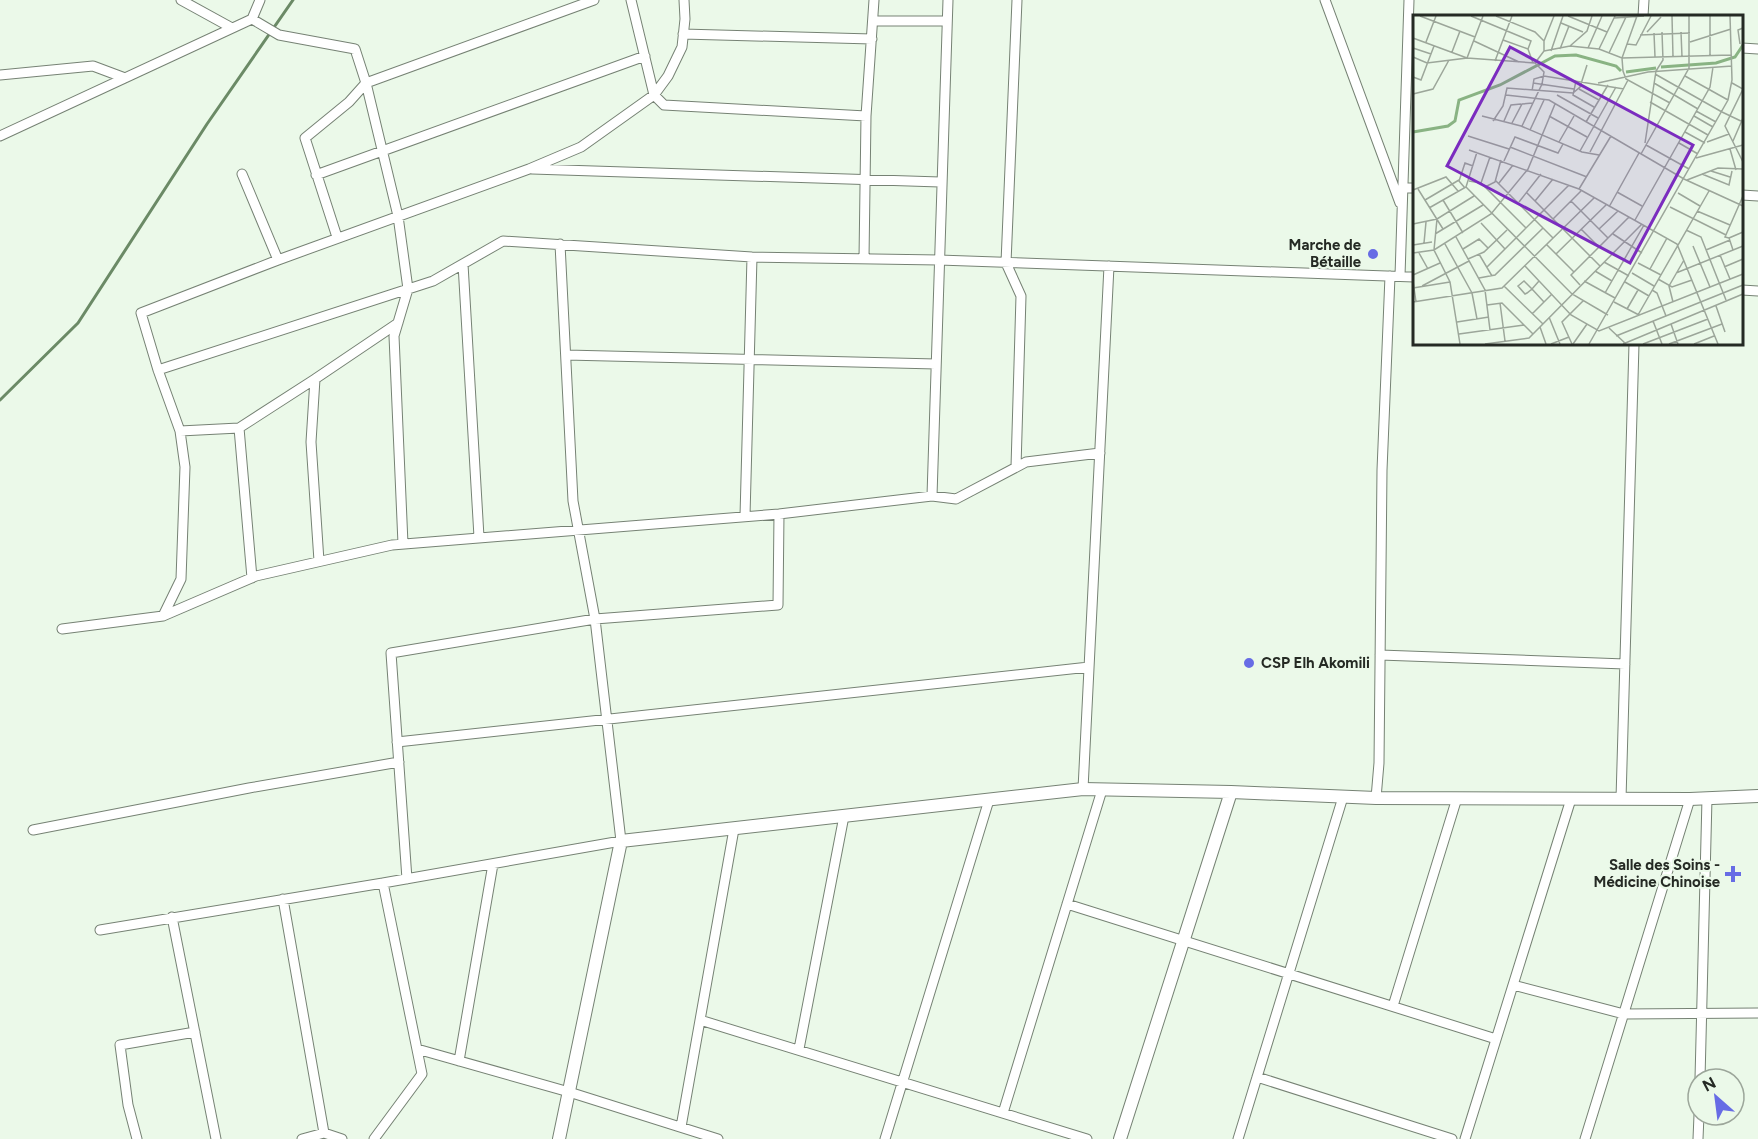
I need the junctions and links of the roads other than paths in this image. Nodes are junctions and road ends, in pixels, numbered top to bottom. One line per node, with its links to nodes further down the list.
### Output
1 (181, 0): 16 (street)
2 (260, 0): 13 (street)
3 (594, 0): 24 (street)
4 (631, 0): 21 (street)
5 (684, 0): 17 (street)
6 (874, 0): 14 (street)
7 (948, 0): 15 (street)
8 (1017, 0): 46 (street)
9 (1325, 0): 38 (street)
10 (1409, 0): 34 (street)
11 (1644, 0): 12 (street)
12 (1643, 15)
13 (252, 19): 16 (street); 24 (street)
14 (874, 21): 15 (street); 18 (street)
15 (947, 21): 33 (street)
16 (232, 28): 23 (street)
17 (683, 34): 18 (street); 25 (street)
18 (872, 39): 26 (street)
19 (1743, 48): 20 (street)
20 (1758, 49)
21 (645, 56): 25 (street); 28 (street)
22 (0, 75): 23 (street)
23 (125, 78): 27 (street)
24 (366, 83): 28 (street); 31 (street)
25 (654, 94): 26 (street); 29 (street)
26 (866, 116): 32 (street)
27 (0, 136)
28 (382, 151): 31 (street); 39 (street)
29 (529, 169): 32 (street); 39 (street)
30 (242, 174): 44 (street)
31 (316, 175): 40 (street)
32 (864, 178): 33 (street); 43 (street)
33 (940, 182): 45 (street)
34 (1402, 188): 35 (street); 38 (street)
35 (1413, 188)
36 (1743, 195): 37 (street)
37 (1758, 196)
38 (1402, 208): 50 (street)
39 (398, 216): 40 (street); 52 (street)
40 (337, 237): 44 (street)
41 (560, 244): 42 (street); 47 (street); 57 (street)
42 (752, 257): 43 (street); 58 (street)
43 (864, 259): 45 (street)
44 (278, 260): 60 (street)
45 (939, 260): 46 (street); 59 (street)
46 (1006, 263): 48 (street); 65 (street)
47 (463, 264): 52 (street); 70 (street)
48 (1109, 266): 49 (street); 64 (street)
49 (1390, 276): 50 (street); 77 (street)
50 (1400, 276): 51 (street)
51 (1413, 277)
52 (408, 289): 55 (street); 60 (street)
53 (1743, 290): 54 (street)
54 (1758, 291)
55 (398, 322): 61 (street); 71 (street)
56 (1634, 345): 78 (street)
57 (566, 355): 58 (street); 69 (street)
58 (749, 359): 59 (street); 68 (street)
59 (936, 364): 66 (street)
60 (158, 370): 63 (street)
61 (315, 380): 62 (street); 72 (street)
62 (239, 428): 63 (street); 73 (street)
63 (180, 431): 74 (street)
64 (1100, 453): 65 (street); 79 (street)
65 (1016, 467): 66 (street)
66 (932, 496): 67 (street)
67 (779, 514): 68 (street); 75 (street)
68 (745, 516): 69 (street)
69 (578, 529): 70 (street); 75 (street)
70 (479, 537): 71 (street)
71 (403, 544): 72 (street)
72 (319, 561): 73 (street)
73 (252, 578): 74 (street)
74 (163, 616): 76 (street)
75 (595, 619): 80 (street); 81 (street)
76 (62, 628)
77 (1380, 655): 78 (street); 88 (street)
78 (1624, 664): 92 (street)
79 (1089, 668): 80 (street); 83 (street)
80 (607, 719): 81 (street); 98 (street)
81 (398, 742): 82 (street)
82 (399, 762): 97 (street); 100 (street)
83 (1083, 789): 84 (street); 94 (street)
84 (1102, 790): 85 (street); 103 (street)
85 (1231, 792): 87 (street); 106 (street)
86 (1758, 796): 90 (street)
87 (1343, 797): 88 (street); 107 (street)
88 (1376, 798): 89 (street)
89 (1457, 798): 91 (street); 109 (street)
90 (1707, 798): 93 (street); 110 (street)
91 (1571, 799): 92 (street); 108 (street)
92 (1621, 799): 93 (street)
93 (1690, 799): 112 (street)
94 (989, 800): 95 (street); 121 (street)
95 (844, 816): 96 (street); 117 (street)
96 (734, 828): 98 (street); 113 (street)
97 (33, 830)
98 (621, 841): 99 (street); 122 (street)
99 (494, 864): 100 (street); 118 (street)
100 (407, 879): 101 (street)
101 (383, 883): 102 (street); 116 (street)
102 (284, 899): 104 (street); 125 (street)
103 (1067, 904): 106 (street); 123 (street)
104 (172, 918): 105 (street); 114 (street)
105 (100, 930)
106 (1184, 941): 107 (street); 135 (street)
107 (1288, 974): 109 (street); 120 (street)
108 (1513, 985): 112 (street); 115 (street)
109 (1393, 1006): 115 (street)
110 (1702, 1013): 111 (street); 112 (street); 119 (street)
111 (1758, 1013)
112 (1624, 1014): 139 (street)
113 (700, 1020): 117 (street); 124 (street)
114 (195, 1032): 126 (street); 127 (street)
115 (1496, 1039): 138 (street)
116 (417, 1048): 118 (street); 130 (street)
117 (799, 1049): 121 (street)
118 (459, 1061): 122 (street)
119 (1700, 1067)
120 (1257, 1077): 136 (street); 137 (street)
121 (903, 1082): 123 (street); 133 (street)
122 (569, 1092): 124 (street); 131 (street)
123 (1003, 1113): 134 (street)
124 (681, 1127): 132 (street)
125 (324, 1133): 128 (street); 129 (street)
126 (136, 1139)
127 (216, 1139)
128 (302, 1139)
129 (342, 1139)
130 (374, 1139)
131 (559, 1139)
132 (718, 1139)
133 (885, 1139)
134 (1087, 1139)
135 (1120, 1139)
136 (1238, 1139)
137 (1452, 1139)
138 (1465, 1139)
139 (1586, 1139)

